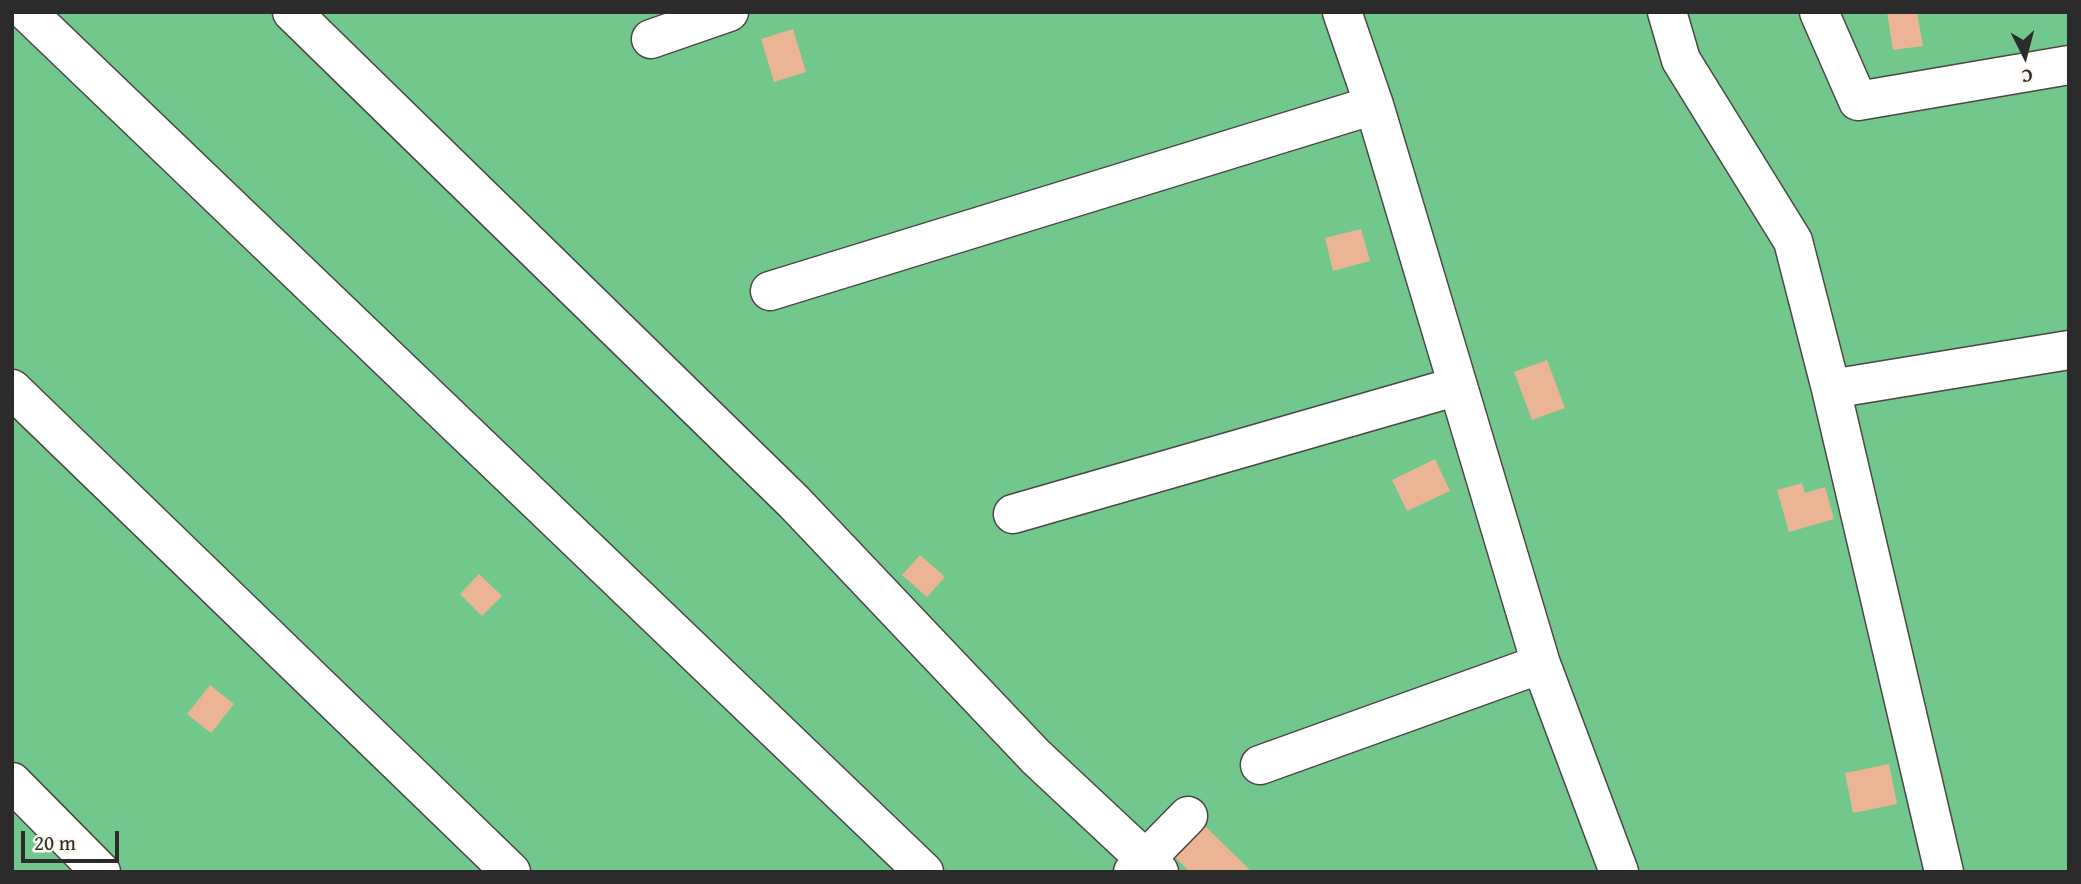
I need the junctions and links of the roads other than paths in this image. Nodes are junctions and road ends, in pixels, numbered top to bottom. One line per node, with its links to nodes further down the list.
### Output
1 (27, 12): 23 (lane)
2 (292, 12): 21 (lane)
3 (729, 12): 7 (lane)
4 (1342, 12): 9 (lane)
5 (1667, 12): 14 (lane)
6 (1819, 12): 8 (lane)
7 (651, 39)
8 (2069, 65)
9 (1374, 106): 10 (lane); 12 (lane)
10 (770, 291)
11 (2069, 350): 14 (lane)
12 (1458, 386): 15 (lane); 16 (lane)
13 (12, 389): 22 (lane)
14 (1831, 389): 25 (lane)
15 (1013, 514)
16 (1541, 664): 17 (lane); 24 (lane)
17 (1260, 765)
18 (12, 782): 20 (lane)
19 (1188, 816): 21 (lane)
20 (84, 866)
21 (1146, 867)
22 (510, 872)
23 (925, 872)
24 (1619, 872)
25 (1944, 872)

